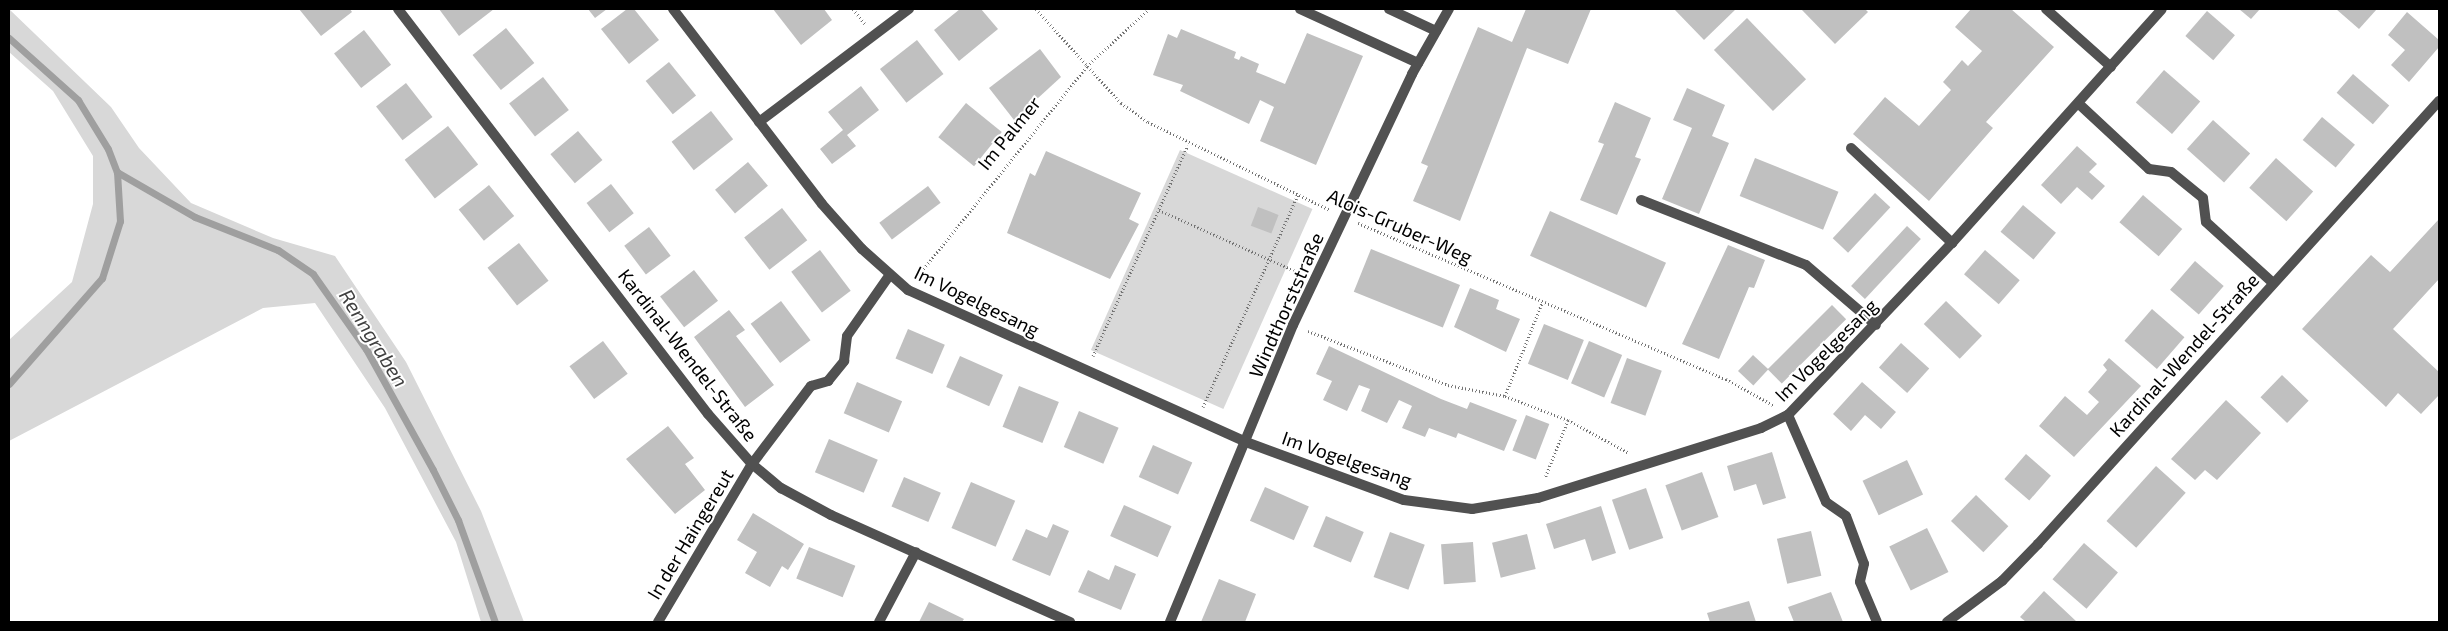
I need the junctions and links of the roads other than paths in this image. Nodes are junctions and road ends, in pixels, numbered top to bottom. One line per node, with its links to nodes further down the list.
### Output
1 (398, 9): 23 (street, Kardinal-Wendel-Straße)
2 (673, 9): 14 (street, Im Vogelgesang)
3 (909, 9): 14 (street)
4 (1300, 9): 10 (street)
5 (1389, 9): 9 (street)
6 (1449, 9): 9 (street, Windthorststraße)
7 (2046, 9): 11 (street)
8 (2162, 9): 11 (street, Im Vogelgesang)
9 (1436, 31): 10 (street, Windthorststraße)
10 (1418, 63): 22 (street, Windthorststraße)
11 (2111, 67): 13 (street, Im Vogelgesang)
12 (2439, 101): 19 (street, Kardinal-Wendel-Straße)
13 (2079, 104): 17 (street, Im Vogelgesang); 19 (street)
14 (759, 122): 18 (street, Im Vogelgesang)
15 (1851, 148): 17 (street)
16 (1641, 200): 20 (street)
17 (1952, 243): 20 (street, Im Vogelgesang)
18 (890, 276): 22 (street, Im Vogelgesang); 23 (street)
19 (2273, 282): 30 (street, Kardinal-Wendel-Straße)
20 (1876, 325): 21 (street, Im Vogelgesang)
21 (1788, 415): 22 (street, Im Vogelgesang); 29 (street)
22 (1246, 442): 28 (street, Windthorststraße)
23 (752, 464): 24 (street, Kardinal-Wendel-Straße); 25 (street, In der Haingereut)
24 (916, 552): 26 (street); 27 (street, Kardinal-Wendel-Straße)
25 (658, 622)
26 (879, 622)
27 (1070, 622)
28 (1170, 622)
29 (1877, 622)
30 (1947, 622)

